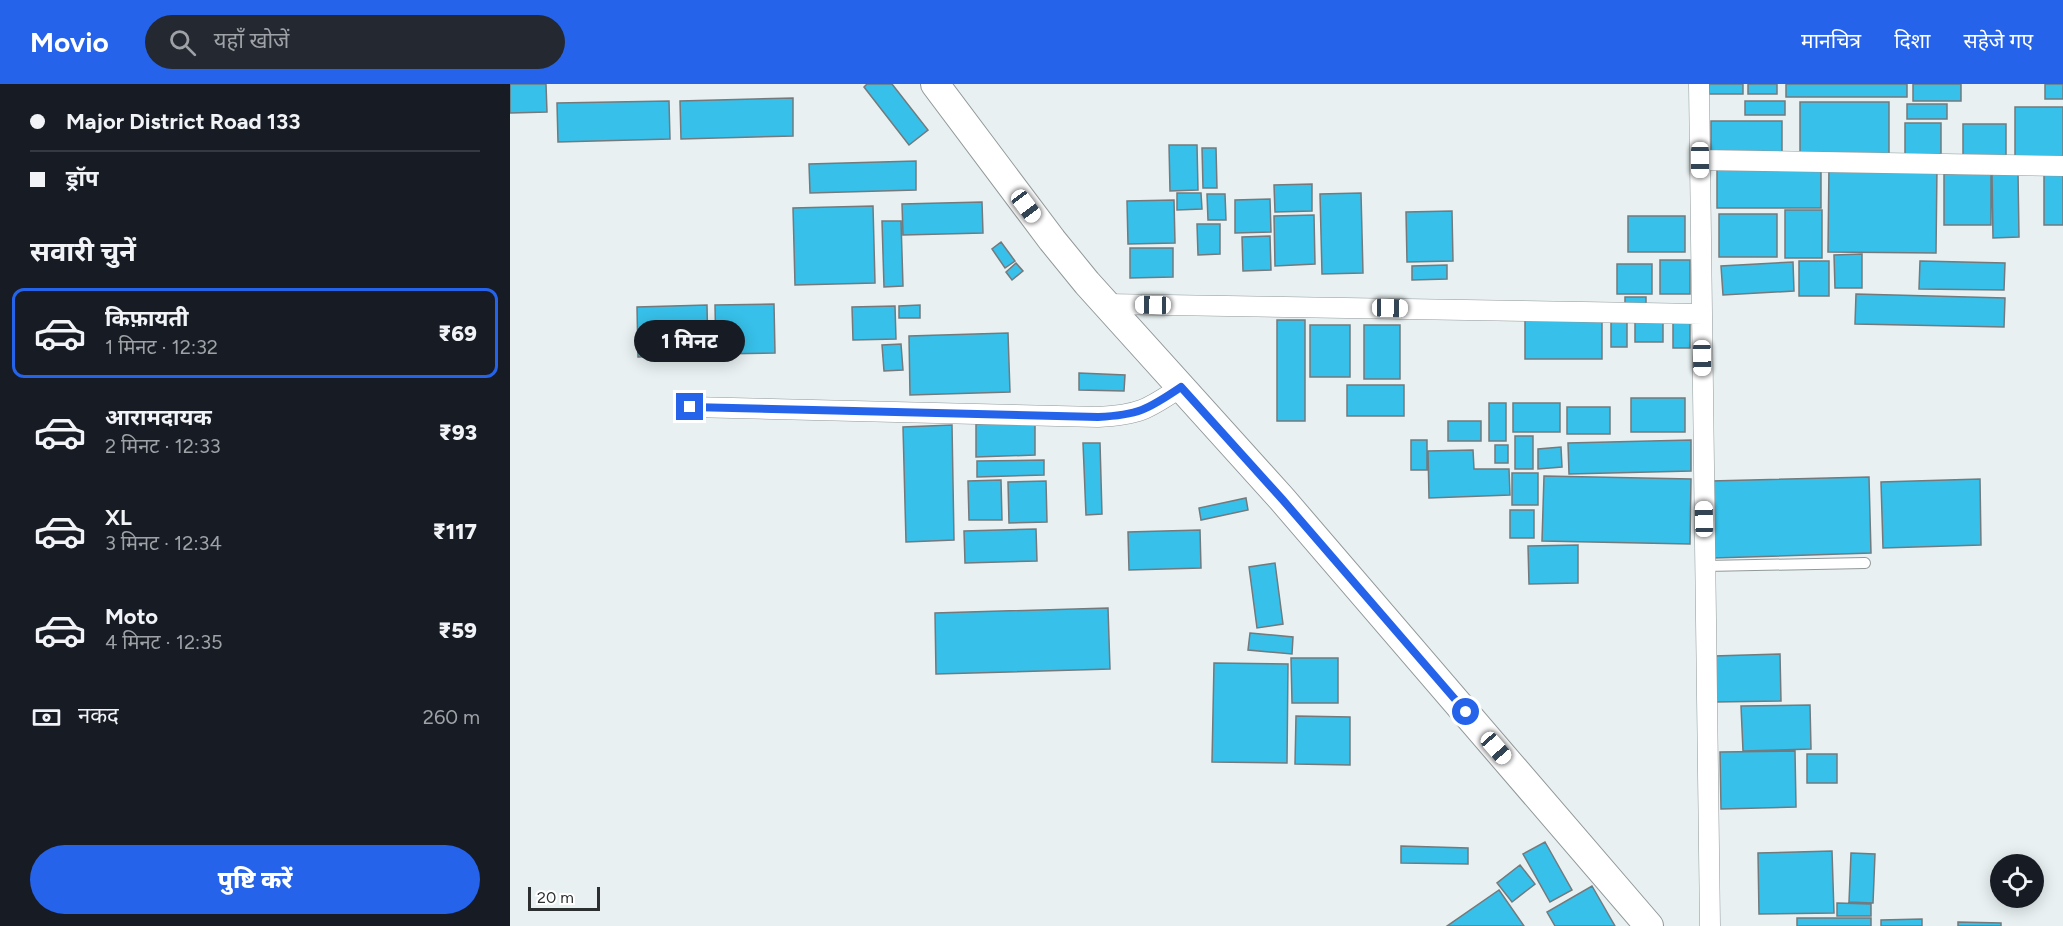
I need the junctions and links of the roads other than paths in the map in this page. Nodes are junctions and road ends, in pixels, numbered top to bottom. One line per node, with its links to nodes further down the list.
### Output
1 (935, 84): 5 (main road)
2 (1699, 84): 3 (street)
3 (1700, 160): 4 (street); 6 (street)
4 (2063, 166)
5 (1106, 304): 6 (street); 7 (main road)
6 (1701, 314): 10 (street)
7 (1181, 387): 8 (street); 11 (main road)
8 (690, 407)
9 (1865, 563): 10 (lane)
10 (1705, 566): 12 (street)
11 (1649, 926)
12 (1710, 926)

